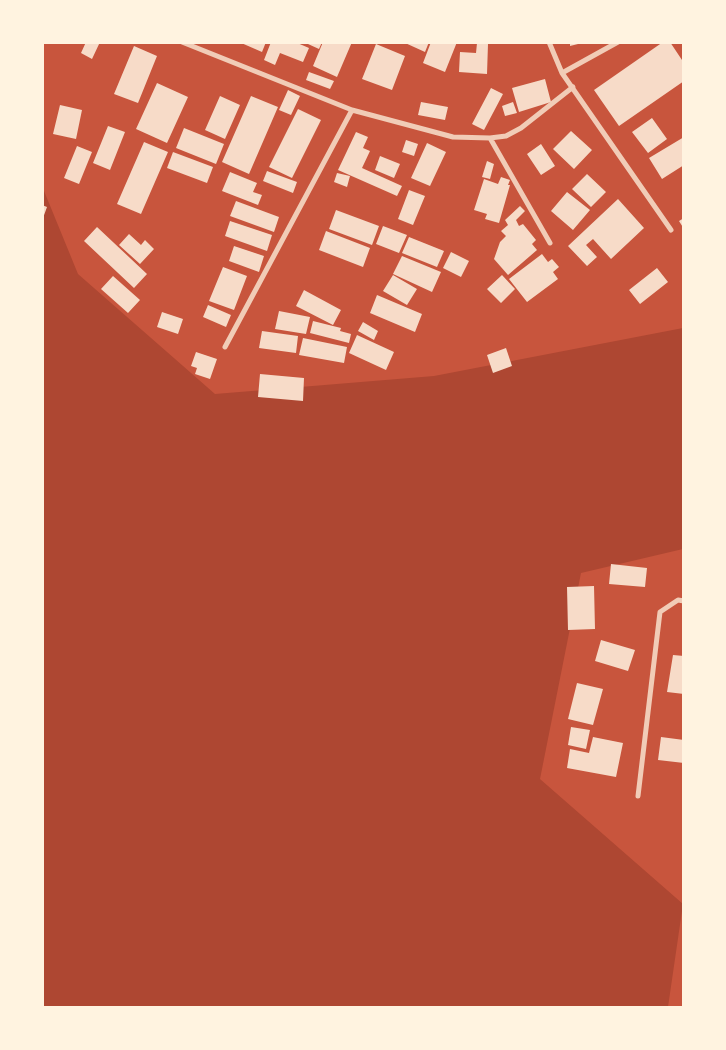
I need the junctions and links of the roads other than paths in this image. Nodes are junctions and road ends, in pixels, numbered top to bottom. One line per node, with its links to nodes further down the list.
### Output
1 (182, 42): 6 (street)
2 (549, 42): 4 (street)
3 (618, 42): 4 (street)
4 (562, 73): 5 (street)
5 (573, 87): 7 (street); 8 (street)
6 (352, 110): 7 (street); 10 (street)
7 (490, 138): 9 (street)
8 (671, 230)
9 (550, 243)
10 (225, 347)
11 (684, 601): 12 (street)
12 (638, 796)

